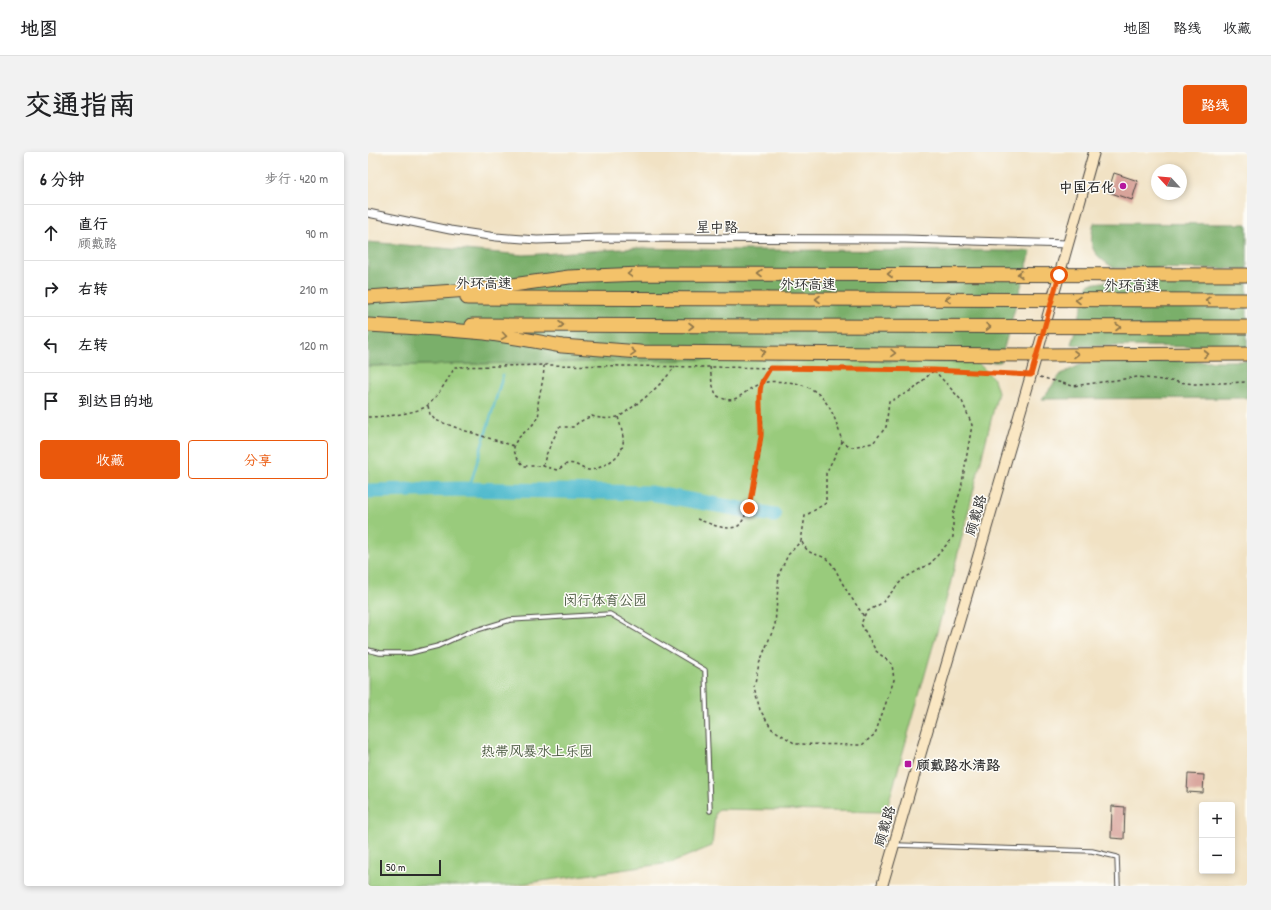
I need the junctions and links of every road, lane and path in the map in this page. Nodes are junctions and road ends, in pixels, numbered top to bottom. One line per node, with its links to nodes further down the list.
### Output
1 (1094, 152): 3 (main road, 顾戴路)
2 (368, 213): 3 (street, 星中路)
3 (1068, 244): 4 (main road, 顾戴路)
4 (1059, 275): 5 (highway); 6 (highway, one-way to 6); 11 (main road, 顾戴路)
5 (1247, 275)
6 (368, 297): 7 (highway, 外环高速, one-way to 6, bridge)
7 (1247, 300)
8 (368, 325): 9 (highway, one-way to 9, bridge); 11 (highway, one-way to 11)
9 (1247, 327)
10 (1247, 354): 11 (highway, one-way to 10)
11 (1037, 355): 17 (main road, 顾戴路)
12 (544, 365): 13 (path); 20 (path); 24 (path)
13 (675, 366): 14 (path); 22 (path)
14 (710, 367): 15 (path); 19 (path)
15 (770, 368): 16 (path); 19 (path)
16 (934, 370): 17 (path); 23 (path); 28 (path)
17 (1031, 375): 18 (path); 31 (main road, 顾戴路)
18 (1247, 382)
19 (761, 383): 23 (path); 26 (path)
20 (428, 406): 21 (path); 24 (path)
21 (368, 417)
22 (618, 417): 25 (path); 25 (path)
23 (842, 442): 27 (path)
24 (514, 446): 25 (path)
25 (543, 466)
26 (697, 519)
27 (802, 541): 28 (path); 28 (path)
28 (864, 617)
29 (368, 650): 30 (lane)
30 (710, 812)
31 (894, 845): 32 (main road, 顾戴路); 33 (lane)
32 (882, 886)
33 (1118, 886)

